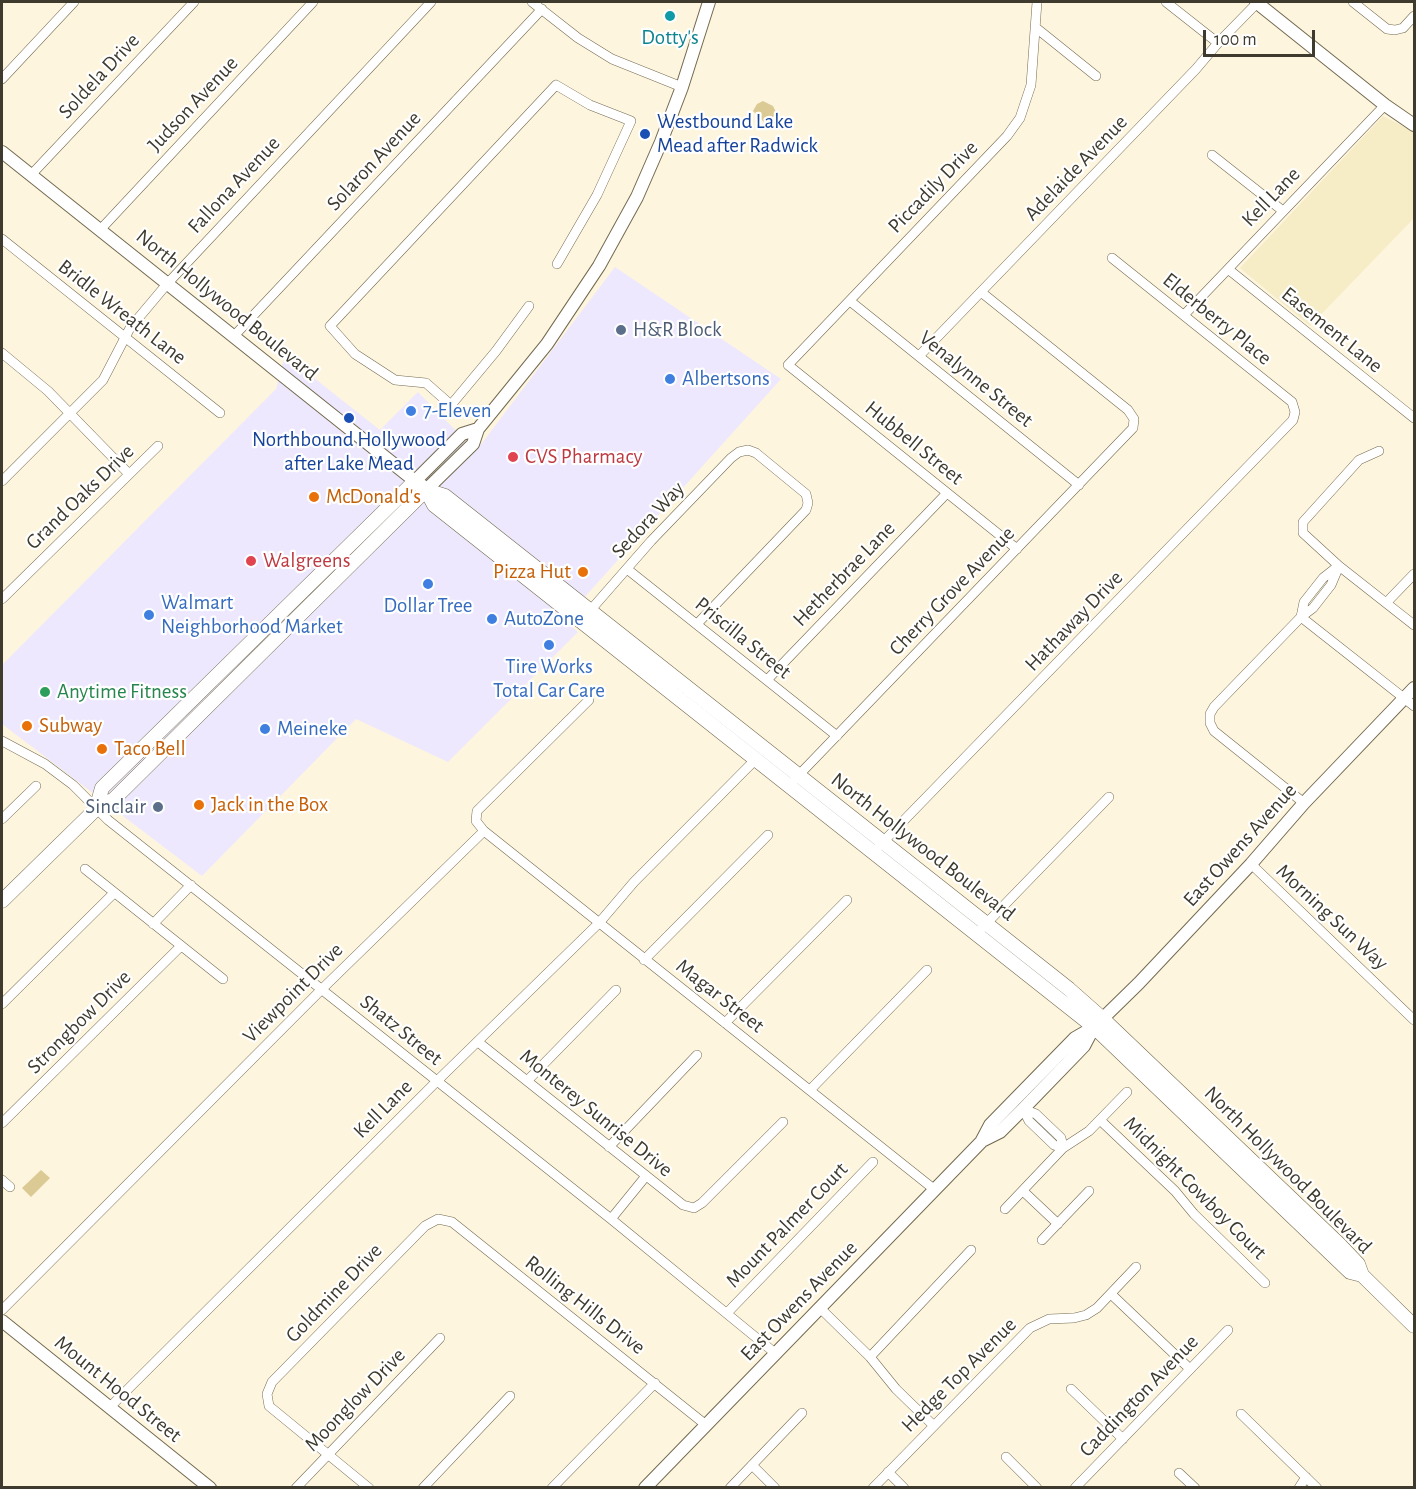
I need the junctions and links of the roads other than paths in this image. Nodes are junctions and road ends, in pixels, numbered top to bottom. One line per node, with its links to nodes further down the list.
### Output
1 (74, 2): 16 (street)
2 (194, 2): 22 (street, Soldela Drive)
3 (313, 2): 24 (street, Judson Avenue)
4 (431, 2): 29 (street, Fallona Avenue)
5 (531, 2): 11 (street)
6 (709, 2): 17 (main road)
7 (1037, 2): 13 (street, Piccadily Drive)
8 (1166, 2): 14 (street)
9 (1257, 2): 14 (street, Adelaide Avenue); 18 (main road)
10 (1353, 2): 12 (street)
11 (542, 9): 17 (street); 35 (street, Solaron Avenue)
12 (1414, 16)
13 (1035, 27): 15 (street); 31 (street, Piccadily Drive)
14 (1218, 43): 30 (street, Adelaide Avenue)
15 (1096, 76)
16 (2, 79)
17 (682, 87): 43 (main road)
18 (1385, 105): 19 (main road); 23 (street, Kell Lane)
19 (1414, 125)
20 (2, 152): 22 (main road, North Hollywood Boulevard)
21 (1212, 155): 23 (street)
22 (31, 175): 24 (main road, North Hollywood Boulevard)
23 (1283, 211): 28 (street, Kell Lane)
24 (100, 230): 29 (main road, North Hollywood Boulevard)
25 (2, 239): 34 (street, Bridle Wreath Lane)
26 (1112, 258): 33 (street, Elderberry Place)
27 (557, 264): 32 (street)
28 (1228, 269): 33 (street, Kell Lane); 42 (street, Easement Lane)
29 (167, 284): 34 (street, Fallona Avenue); 35 (main road, North Hollywood Boulevard)
30 (981, 292): 36 (street, Adelaide Avenue); 49 (street, Cherry Grove Avenue)
31 (850, 301): 36 (street, Venalynne Street); 38 (street, Piccadily Drive)
32 (530, 306)
33 (1184, 315): 39 (street, Elderberry Place)
34 (124, 337): 40 (street, Fallona Avenue); 41 (street, Bridle Wreath Lane)
35 (234, 337): 48 (main road, North Hollywood Boulevard)
36 (919, 356): 49 (street, Venalynne Street)
37 (3, 357): 40 (street)
38 (788, 365): 51 (street, Hubbell Street)
39 (1295, 412): 84 (street, Hathaway Drive)
40 (70, 413): 46 (street); 47 (street, Fallona Avenue)
41 (220, 413)
42 (1414, 418)
43 (478, 429): 48 (main road); 50 (main road)
44 (158, 446): 46 (street, Grand Oaks Drive)
45 (1379, 451): 55 (street)
46 (129, 474): 59 (street, Grand Oaks Drive)
47 (2, 480)
48 (415, 481): 50 (main road, North Hollywood Boulevard); 58 (main road)
49 (1079, 485): 52 (street, Cherry Grove Avenue)
50 (426, 490): 53 (main road, North Hollywood Boulevard); 54 (main road, North Hollywood Boulevard); 66 (main road)
51 (947, 493): 52 (street, Hubbell Street); 68 (street, Hetherbrae Lane)
52 (1017, 549): 73 (street, Cherry Grove Avenue)
53 (519, 554): 54 (main road); 61 (main road, North Hollywood Boulevard)
54 (509, 565): 63 (main road, North Hollywood Boulevard)
55 (1339, 566): 60 (street); 62 (street)
56 (627, 568): 61 (street, Sedora Way); 64 (street, Priscilla Street); 64 (street, Sedora Way)
57 (1414, 574): 60 (street)
58 (315, 578): 66 (main road); 67 (main road)
59 (2, 599)
60 (1386, 603): 65 (street)
61 (590, 610): 63 (street, Sedora Way); 76 (main road, North Hollywood Boulevard)
62 (1301, 617): 72 (street); 79 (street)
63 (580, 621): 75 (main road, North Hollywood Boulevard)
64 (697, 624): 68 (street, Priscilla Street)
65 (1414, 625)
66 (281, 634): 70 (main road)
67 (238, 655): 70 (main road); 80 (main road)
68 (767, 680): 73 (street, Priscilla Street)
69 (1414, 688): 72 (main road, East Owens Avenue)
70 (225, 690): 80 (main road)
71 (589, 700): 82 (street)
72 (1409, 702): 79 (main road, East Owens Avenue)
73 (837, 736): 76 (street, Cherry Grove Avenue)
74 (2, 741): 80 (street, Shatz Street)
75 (756, 759): 76 (main road, North Hollywood Boulevard); 91 (street, Kell Lane)
76 (794, 780): 84 (main road, North Hollywood Boulevard)
77 (36, 786): 81 (street)
78 (1108, 796): 93 (street)
79 (1304, 803): 85 (main road, East Owens Avenue)
80 (96, 809): 87 (street, Shatz Street); 90 (main road)
81 (3, 815)
82 (483, 831): 91 (street, Magar Street); 98 (street, Viewpoint Drive)
83 (768, 835): 95 (street)
84 (879, 847): 93 (main road, North Hollywood Boulevard)
85 (1251, 864): 101 (street, Morning Sun Way); 103 (main road, East Owens Avenue)
86 (85, 870): 88 (street)
87 (191, 885): 92 (street); 98 (street, Shatz Street)
88 (114, 893): 92 (street); 100 (street)
89 (847, 900): 102 (street)
90 (2, 901)
91 (599, 923): 95 (street, Magar Street); 104 (street, Kell Lane)
92 (153, 924): 94 (street)
93 (981, 929): 103 (main road, North Hollywood Boulevard)
94 (181, 946): 97 (street); 113 (street, Strongbow Drive)
95 (644, 960): 102 (street, Magar Street)
96 (927, 970): 108 (street)
97 (223, 979)
98 (322, 989): 106 (street, Shatz Street); 134 (street, Viewpoint Drive)
99 (616, 990): 107 (street)
100 (2, 1004)
101 (1414, 1020)
102 (725, 1023): 108 (street, Magar Street)
103 (1099, 1023): 110 (main road, East Owens Avenue); 114 (main road, East Owens Avenue); 137 (main road, North Hollywood Boulevard)
104 (478, 1042): 106 (street, Kell Lane); 107 (street, Monterey Sunrise Drive)
105 (697, 1055): 115 (street)
106 (437, 1081): 126 (street, Shatz Street); 146 (street, Kell Lane)
107 (527, 1081): 115 (street, Monterey Sunrise Drive)
108 (810, 1090): 121 (street, Magar Street)
109 (1127, 1092): 111 (street)
110 (1023, 1109): 114 (main road, East Owens Avenue); 116 (street)
111 (1100, 1120): 116 (street); 131 (street, Midnight Cowboy Court)
112 (783, 1122): 118 (street, Monterey Sunrise Drive)
113 (2, 1123)
114 (981, 1142): 121 (main road, East Owens Avenue)
115 (609, 1147): 118 (street, Monterey Sunrise Drive)
116 (1063, 1148): 122 (street)
117 (873, 1161): 135 (street, Mount Palmer Court)
118 (646, 1176): 126 (street)
119 (2, 1180): 120 (street)
120 (10, 1187)
121 (934, 1190): 133 (main road, East Owens Avenue)
122 (1023, 1191): 124 (street); 127 (street)
123 (1089, 1191): 127 (street)
124 (1005, 1209)
125 (438, 1219): 143 (street, Rolling Hills Drive); 152 (street, Goldmine Drive)
126 (611, 1219): 135 (street, Shatz Street)
127 (1058, 1224): 128 (street)
128 (1042, 1240)
129 (971, 1250): 141 (street)
130 (1136, 1267): 132 (street, Hedge Top Avenue)
131 (1265, 1283)
132 (1111, 1294): 142 (street); 150 (street, Hedge Top Avenue)
133 (820, 1308): 140 (main road, East Owens Avenue); 141 (street)
134 (2, 1310)
135 (727, 1313): 140 (street, Shatz Street)
136 (2, 1321): 146 (main road, Mount Hood Street)
137 (1414, 1326)
138 (1228, 1330): 142 (street, Caddington Avenue)
139 (440, 1338): 152 (street, Moonglow Drive)
140 (775, 1353): 149 (main road, East Owens Avenue)
141 (870, 1357): 150 (street)
142 (1190, 1369): 151 (street, Caddington Avenue)
143 (654, 1383): 149 (street, Rolling Hills Drive); 162 (street)
144 (1071, 1389): 151 (street)
145 (510, 1396): 161 (street)
146 (111, 1407): 158 (main road, Mount Hood Street)
147 (802, 1413): 154 (street)
148 (1241, 1414): 157 (street)
149 (706, 1425): 163 (main road, East Owens Avenue)
150 (934, 1426): 155 (street, Hedge Top Avenue)
151 (1123, 1439): 169 (street, Caddington Avenue)
152 (328, 1454): 159 (street, Moonglow Drive); 160 (street)
153 (1006, 1457): 168 (street)
154 (752, 1465): 164 (street); 165 (street)
155 (888, 1472): 166 (street, Hedge Top Avenue); 167 (street)
156 (1179, 1473): 170 (street)
157 (1306, 1477): 171 (street); 172 (street)
158 (210, 1488)
159 (296, 1488)
160 (369, 1488)
161 (423, 1488)
162 (552, 1488)
163 (645, 1488)
164 (730, 1488)
165 (775, 1488)
166 (873, 1488)
167 (904, 1488)
168 (1037, 1488)
169 (1075, 1488)
170 (1195, 1488)
171 (1299, 1488)
172 (1317, 1488)

